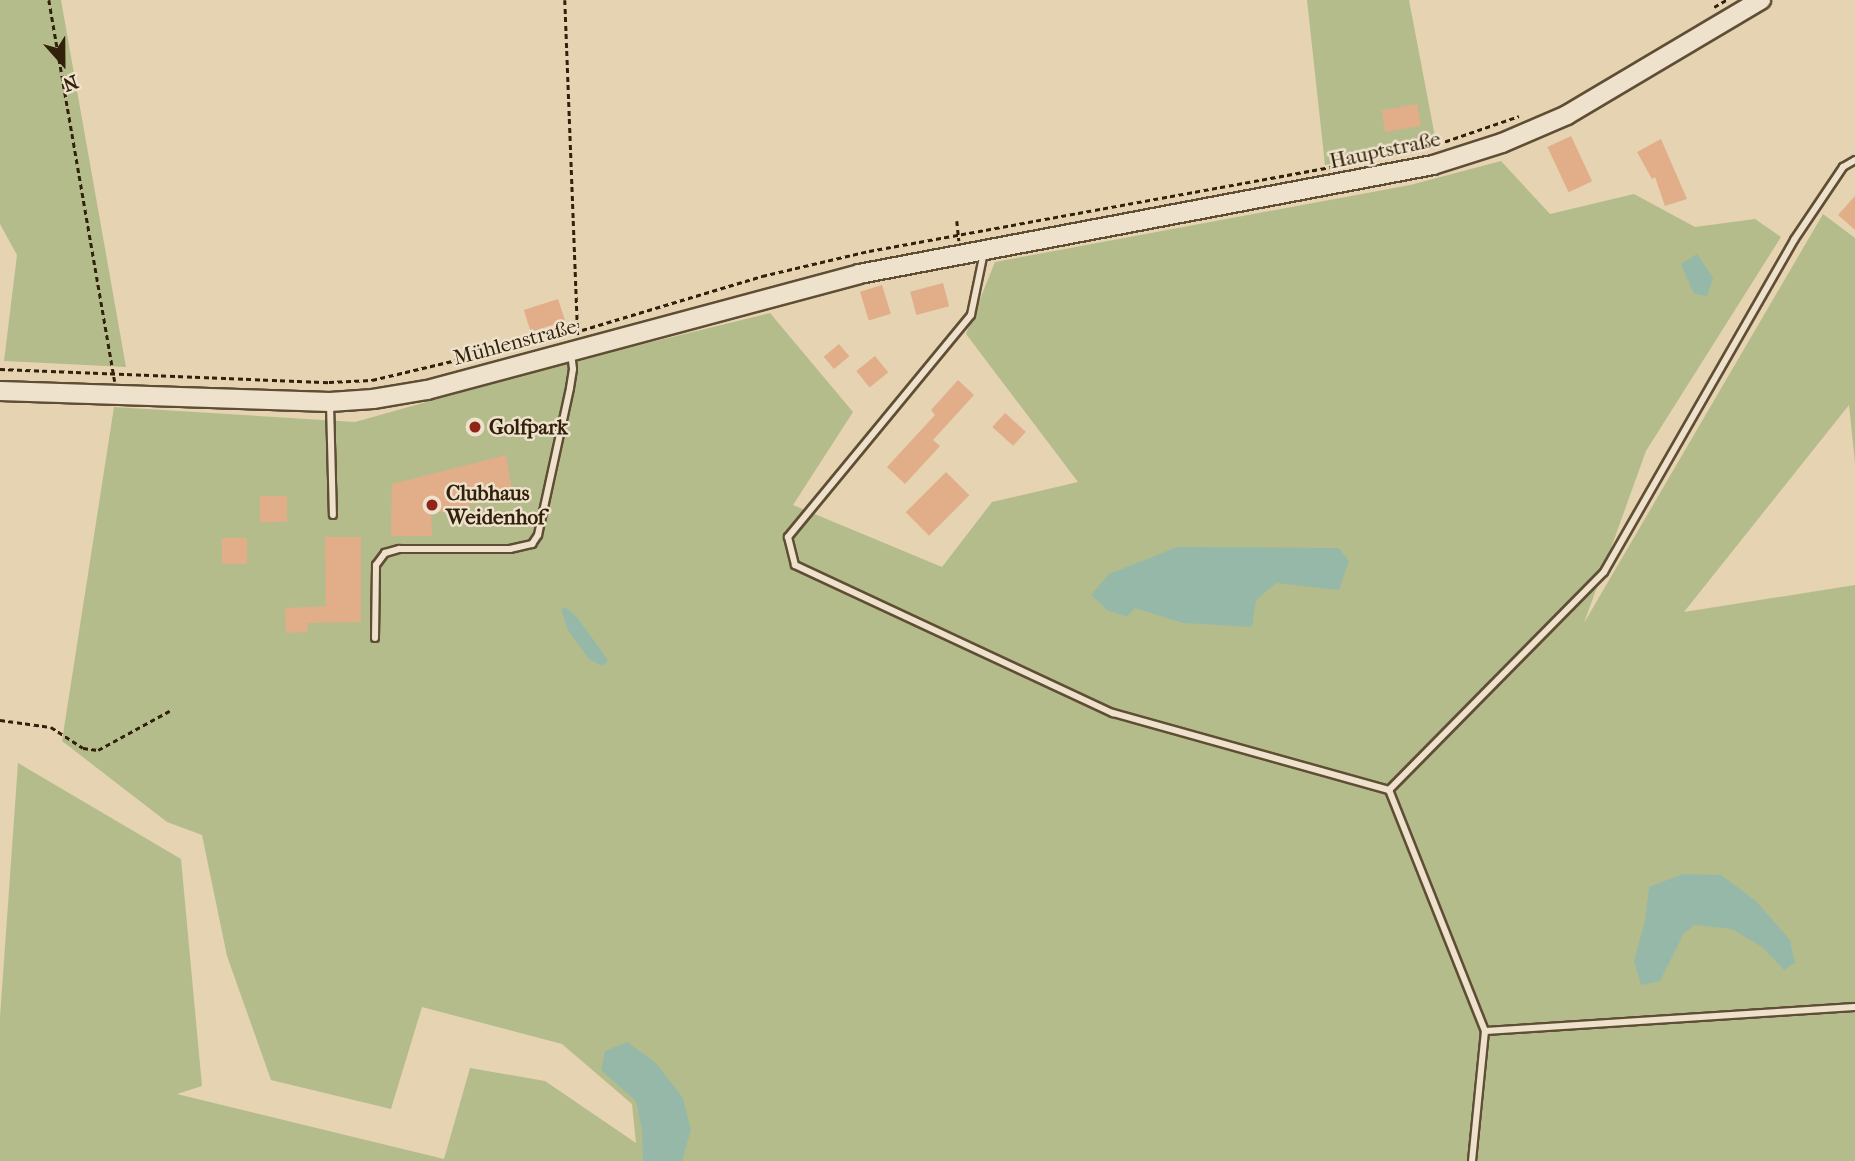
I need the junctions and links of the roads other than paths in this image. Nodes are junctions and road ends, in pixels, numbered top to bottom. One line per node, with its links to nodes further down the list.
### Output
1 (1761, 0): 3 (main road, Hauptstraße)
2 (1855, 160): 11 (lane)
3 (985, 250): 4 (main road, Mühlenstraße); 11 (lane)
4 (576, 344): 8 (main road, Mühlenstraße); 10 (lane)
5 (0, 385): 7 (main road, Mühlenstraße)
6 (0, 391): 7 (main road, Mühlenstraße)
7 (47, 392): 8 (main road, Mühlenstraße)
8 (330, 402): 9 (lane)
9 (333, 514)
10 (375, 638)
11 (1389, 790): 13 (lane)
12 (1855, 1007): 13 (lane)
13 (1485, 1031): 14 (lane)
14 (1472, 1161)

